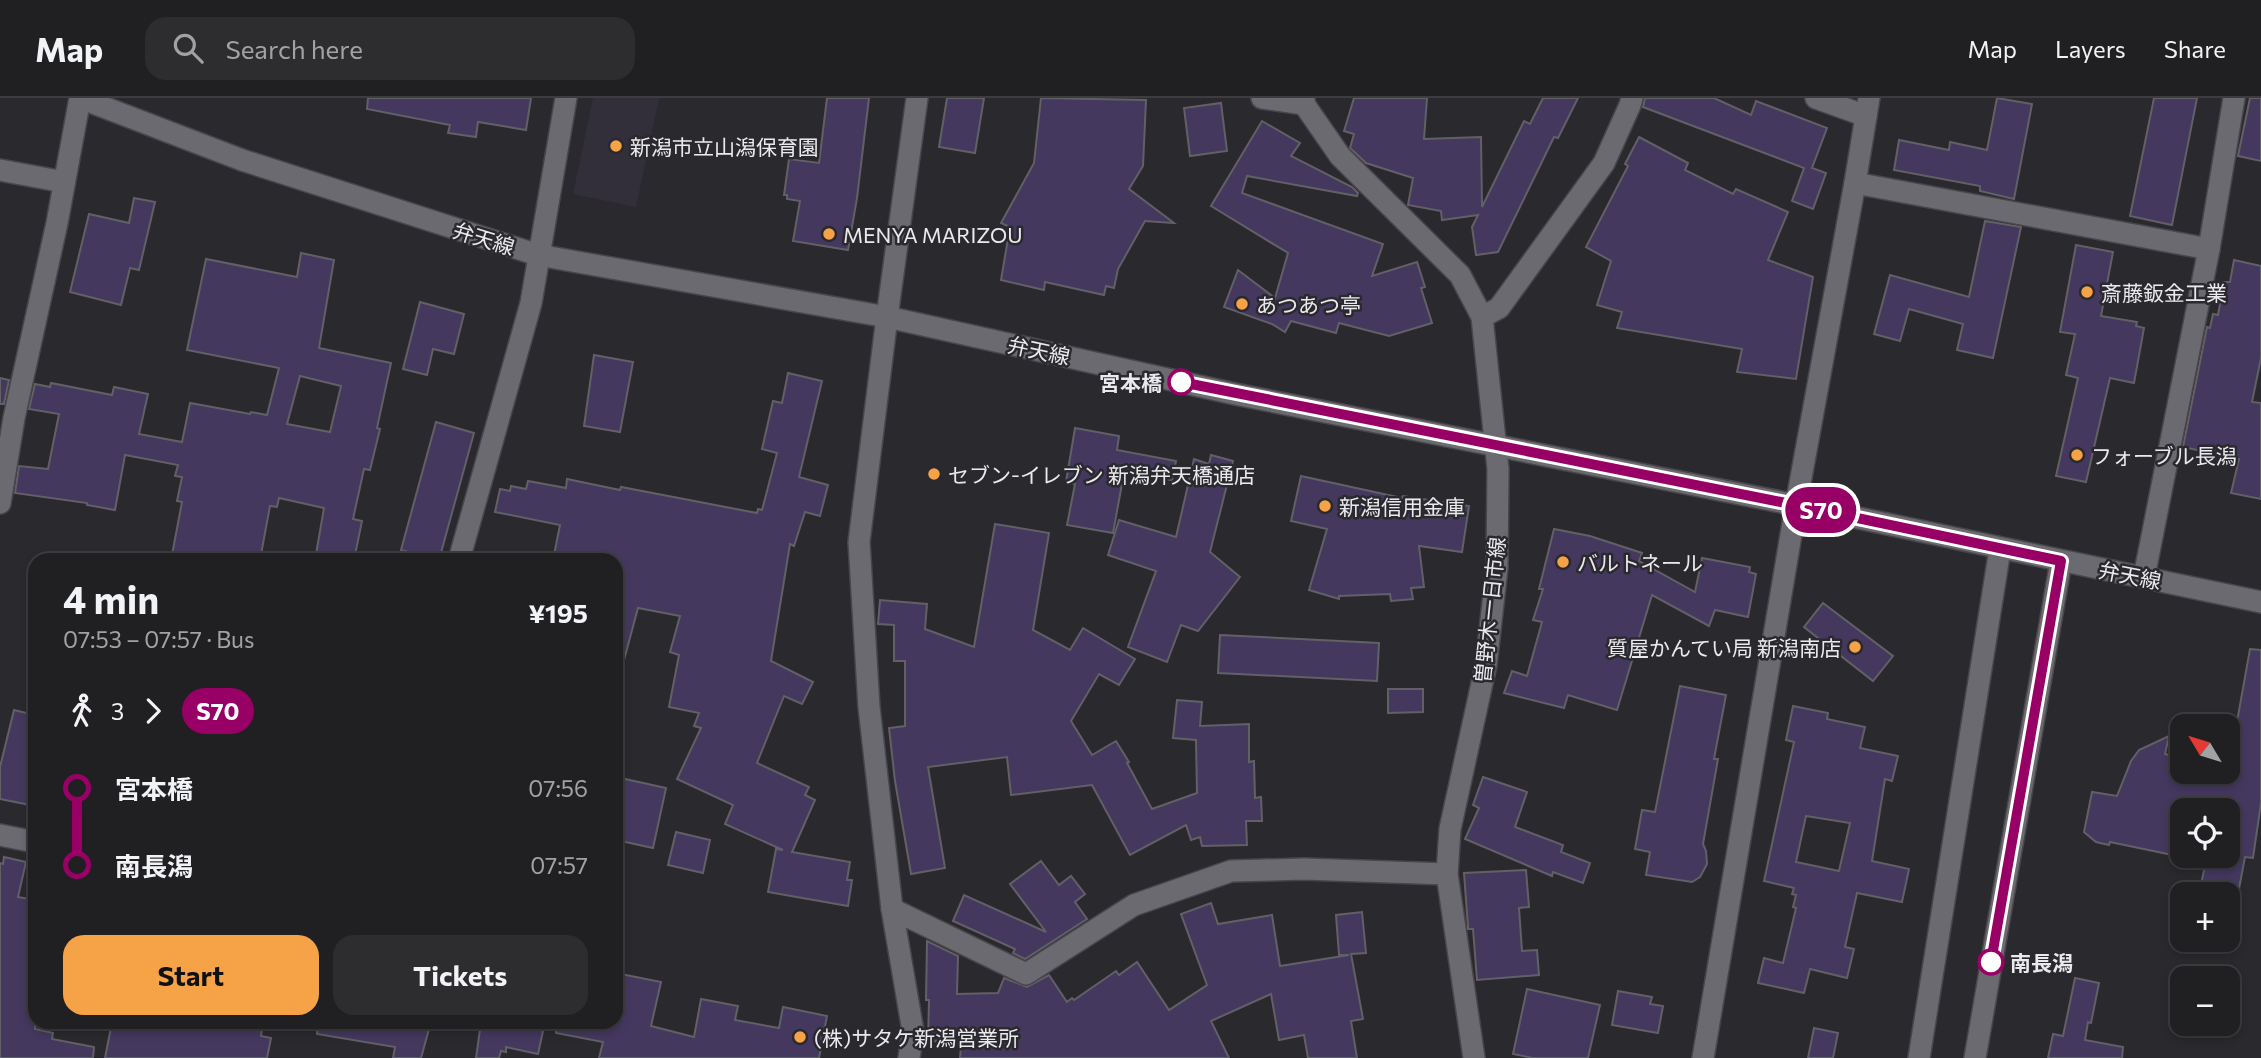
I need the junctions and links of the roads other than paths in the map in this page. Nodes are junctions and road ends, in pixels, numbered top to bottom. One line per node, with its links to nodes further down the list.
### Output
1 (80, 98): 11 (street); 14 (street, 弁天線)
2 (566, 98): 14 (street)
3 (917, 98): 15 (street)
4 (1262, 98): 8 (street)
5 (1632, 98): 16 (street)
6 (1816, 98): 9 (street)
7 (2234, 98): 13 (street)
8 (1304, 101): 16 (street, 曽野木一日市線)
9 (1867, 107): 12 (street)
10 (0, 170): 11 (street)
11 (64, 182): 18 (street)
12 (1856, 183): 13 (street); 19 (street)
13 (2209, 249): 23 (street)
14 (538, 255): 15 (street, 弁天線); 21 (street)
15 (887, 317): 17 (street, 弁天線); 28 (street)
16 (1482, 317): 17 (street, 曽野木一日市線)
17 (1494, 444): 19 (street, 弁天線); 27 (street, 曽野木一日市線)
18 (0, 503)
19 (1796, 505): 20 (street, 弁天線); 31 (street)
20 (2000, 549): 22 (street, 弁天線); 32 (street)
21 (461, 553)
22 (2061, 561): 23 (street, 弁天線); 33 (street)
23 (2144, 577): 24 (street, 弁天線)
24 (2261, 601)
25 (0, 835): 26 (street)
26 (28, 841)
27 (1447, 874): 28 (street); 30 (street, 曽野木一日市線)
28 (892, 909): 29 (street)
29 (909, 1058)
30 (1474, 1058)
31 (1703, 1058)
32 (1919, 1058)
33 (1975, 1058)

